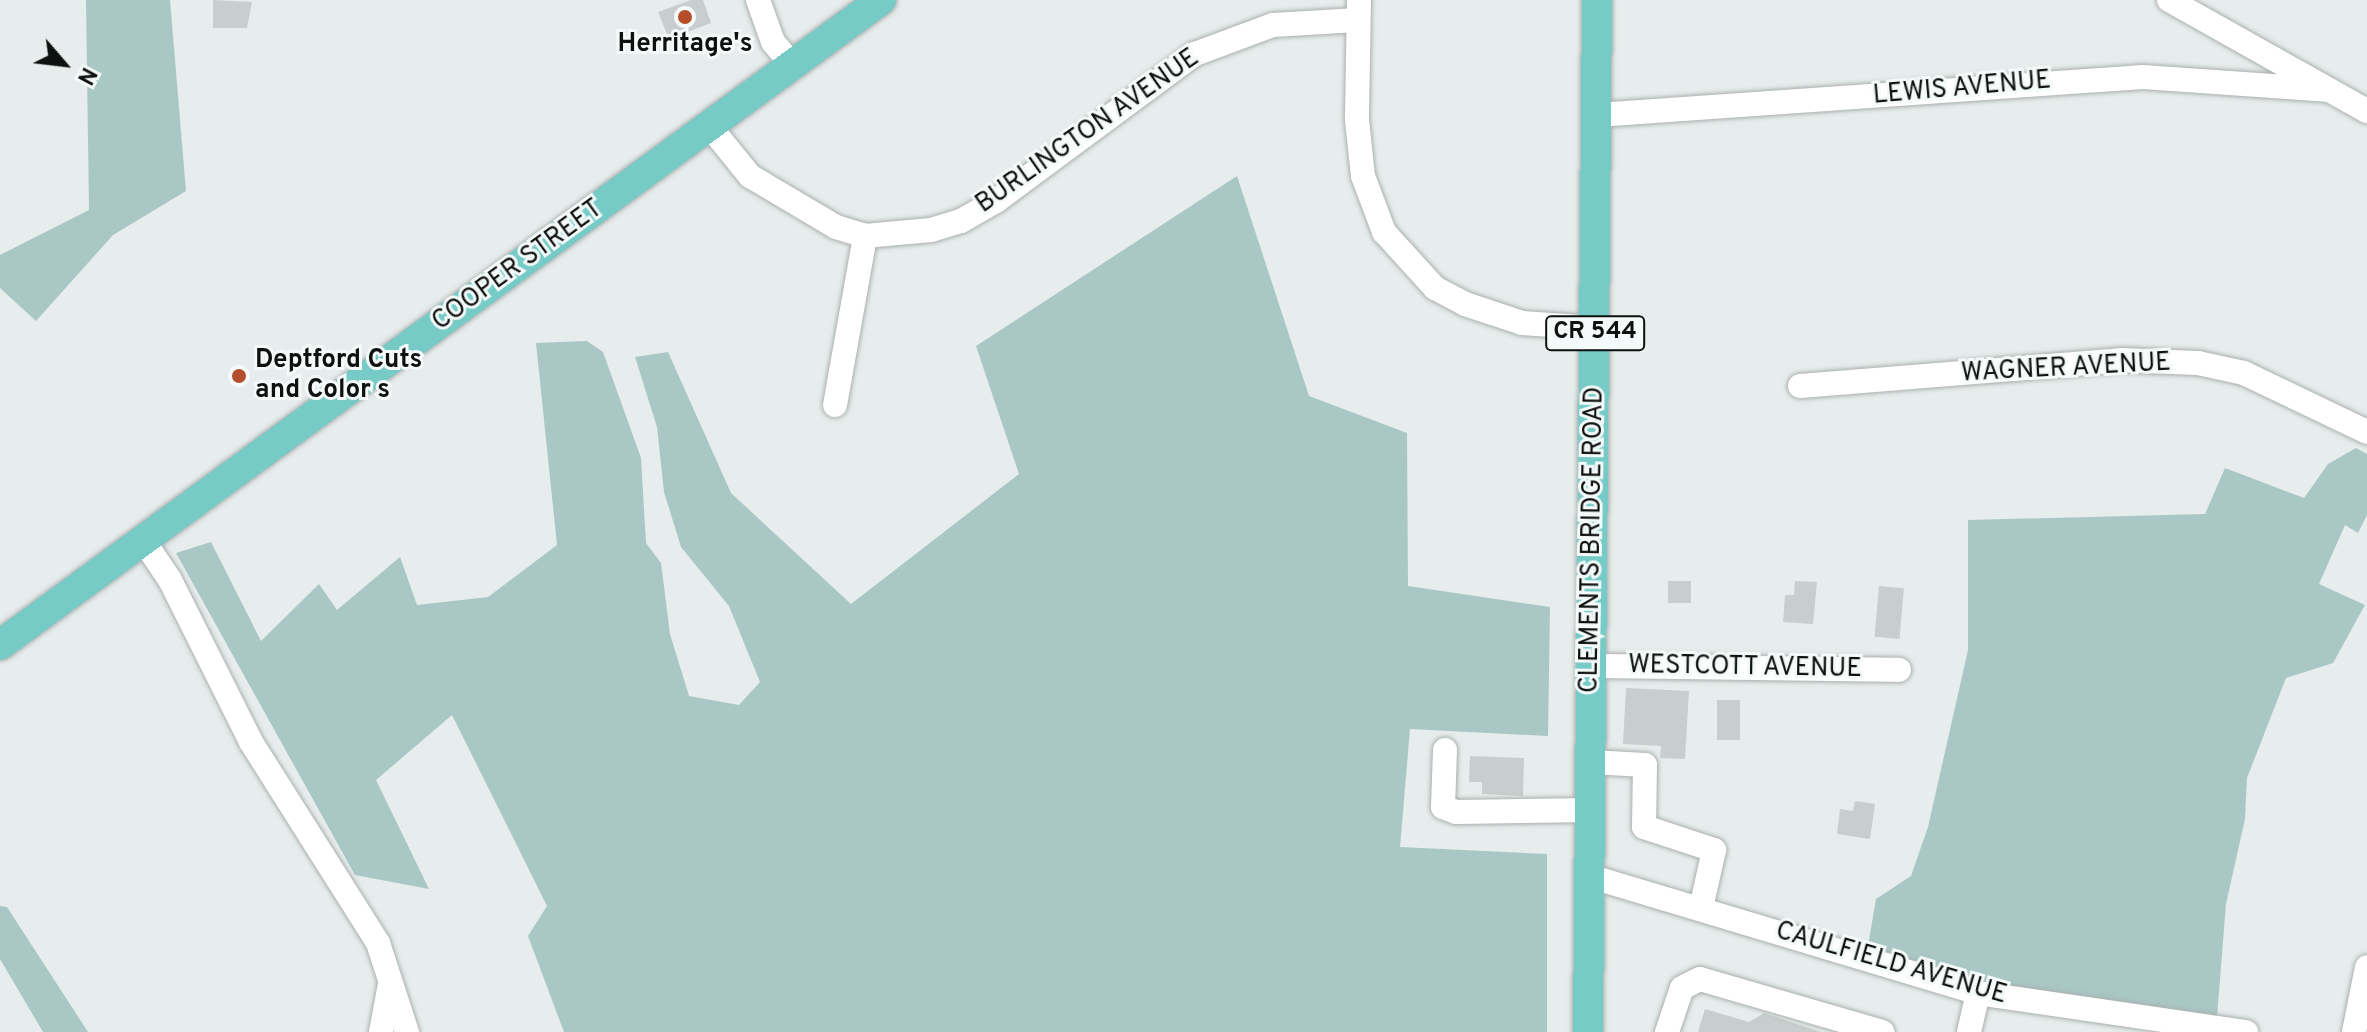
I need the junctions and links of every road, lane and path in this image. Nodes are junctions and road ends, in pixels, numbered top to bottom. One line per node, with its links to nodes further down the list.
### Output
1 (758, 0): 6 (street)
2 (881, 0): 6 (main road, COOPER STREET)
3 (1597, 0): 9 (main road, CLEMENTS BRIDGE ROAD / CR 544)
4 (2169, 0): 7 (street)
5 (1358, 10): 11 (street, BURLINGTON AVENUE); 12 (street)
6 (793, 66): 10 (main road, COOPER STREET)
7 (2327, 90): 8 (street); 9 (street, LEWIS AVENUE)
8 (2367, 111)
9 (1597, 115): 12 (main road, CLEMENTS BRIDGE ROAD / CR 544)
10 (711, 128): 11 (street); 16 (main road, COOPER STREET)
11 (865, 236): 14 (street)
12 (1595, 328): 18 (main road, CLEMENTS BRIDGE ROAD / CR 544)
13 (1800, 386): 15 (street, WAGNER AVENUE)
14 (835, 405)
15 (2367, 432)
16 (143, 540): 17 (main road, COOPER STREET); 26 (street)
17 (0, 645)
18 (1591, 666): 19 (street, WESTCOTT AVENUE); 21 (main road, CLEMENTS BRIDGE ROAD / CR 544)
19 (1899, 670)
20 (1445, 750): 22 (street)
21 (1591, 762): 22 (main road, CLEMENTS BRIDGE ROAD / CR 544); 24 (street)
22 (1590, 810): 23 (main road, CLEMENTS BRIDGE ROAD / CR 544)
23 (1589, 876): 24 (street, CAULFIELD AVENUE); 30 (main road, CLEMENTS BRIDGE ROAD / CR 544)
24 (1701, 908): 27 (street, CAULFIELD AVENUE)
25 (2367, 967): 35 (street)
26 (390, 984): 28 (street); 29 (street)
27 (1978, 993): 33 (street); 34 (street, CAULFIELD AVENUE)
28 (381, 1032)
29 (407, 1032)
30 (1588, 1032)
31 (1667, 1032): 32 (street)
32 (1882, 1032)
33 (1969, 1032)
34 (2246, 1032)
35 (2354, 1032)

